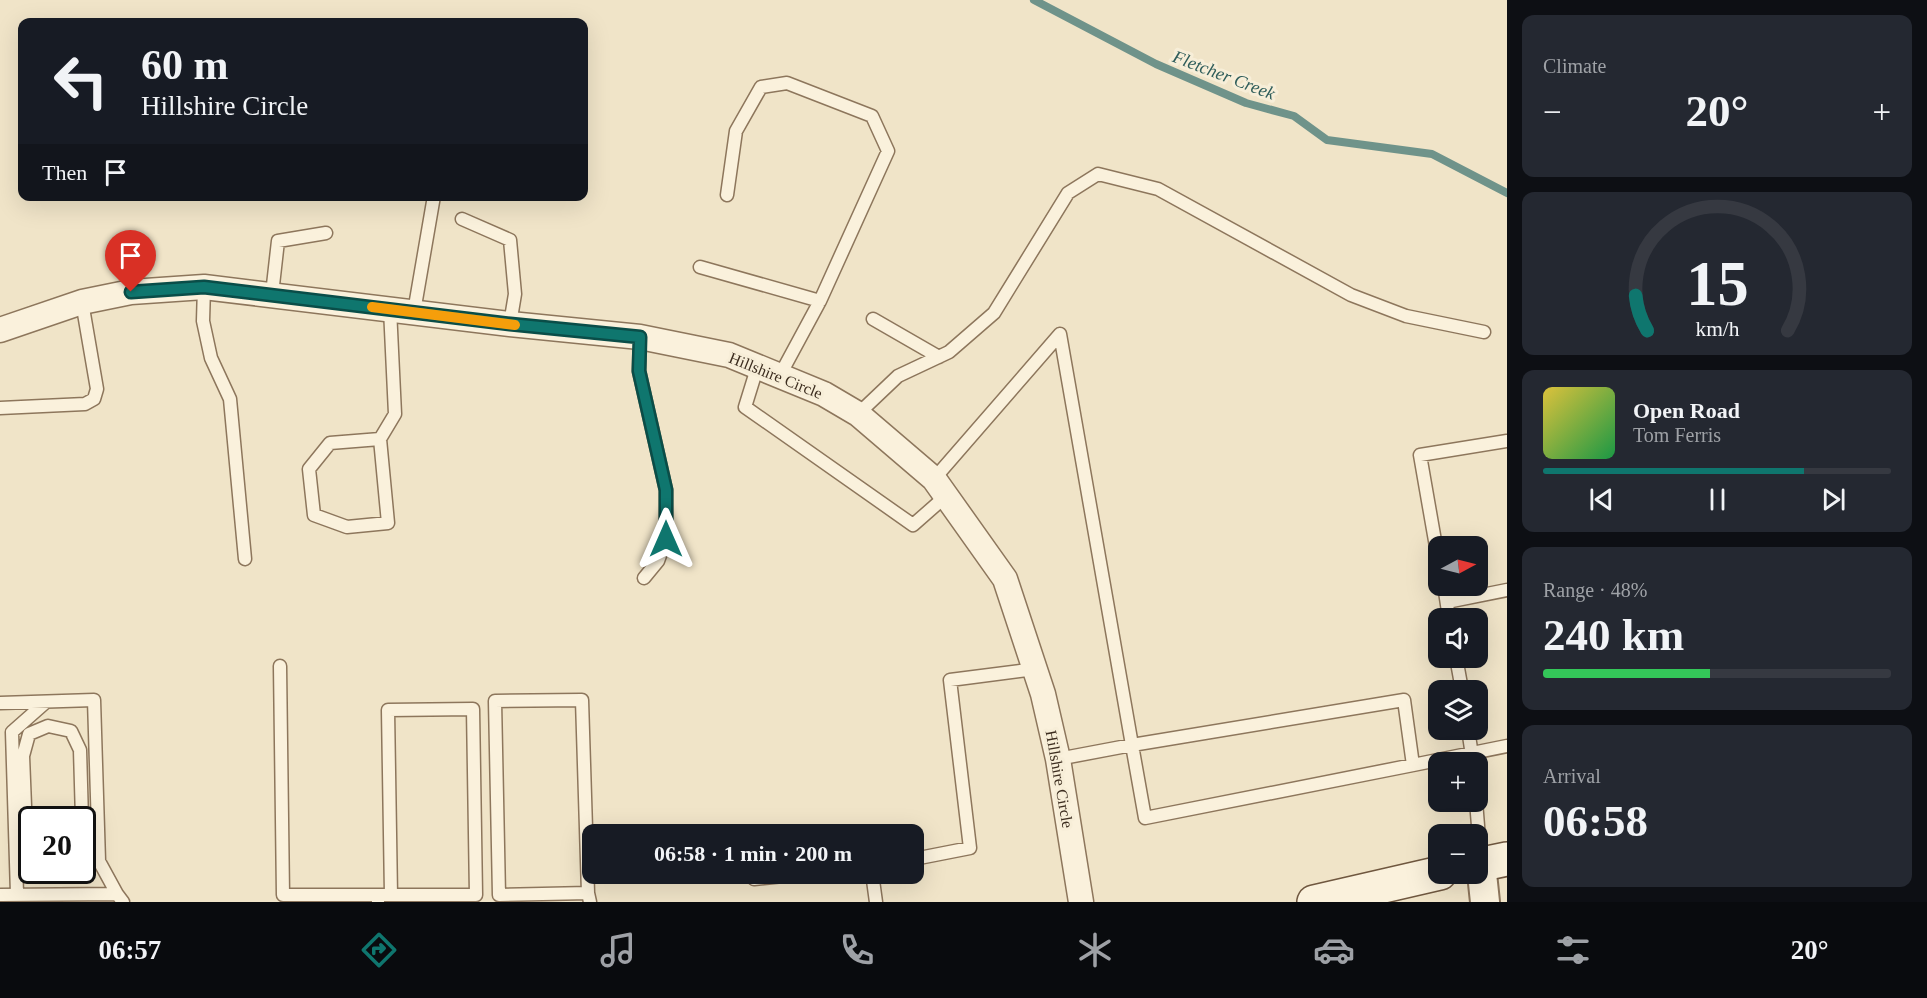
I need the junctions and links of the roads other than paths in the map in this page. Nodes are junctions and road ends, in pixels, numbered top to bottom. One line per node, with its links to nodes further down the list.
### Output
1 (728, 195): 8 (lane)
2 (433, 201): 11 (lane)
3 (462, 219): 13 (lane)
4 (326, 233): 7 (lane)
5 (700, 267): 8 (lane)
6 (204, 287): 7 (street, Hillshire Circle); 9 (street, Hillshire Circle); 26 (lane)
7 (272, 294): 10 (street, Hillshire Circle)
8 (820, 301): 19 (lane)
9 (82, 302): 14 (street, Hillshire Circle); 20 (lane)
10 (390, 309): 11 (street, Hillshire Circle); 22 (lane)
11 (414, 312): 13 (street, Hillshire Circle)
12 (873, 319): 17 (lane)
13 (510, 324): 16 (street, Hillshire Circle)
14 (0, 330)
15 (1484, 332): 17 (lane)
16 (640, 337): 18 (street, Hillshire Circle); 27 (lane)
17 (939, 357): 21 (lane)
18 (758, 365): 19 (street, Hillshire Circle); 24 (lane)
19 (779, 377): 21 (street, Hillshire Circle)
20 (0, 408)
21 (858, 414): 24 (street, Hillshire Circle)
22 (380, 439): 22 (lane)
23 (1507, 441): 25 (lane)
24 (940, 487): 33 (street, Hillshire Circle); 38 (lane)
25 (1434, 536)
26 (245, 559)
27 (644, 578)
28 (1507, 590): 30 (lane)
29 (1446, 596): 30 (lane)
30 (1447, 602): 31 (lane)
31 (1448, 608)
32 (280, 666): 56 (lane)
33 (1035, 669): 41 (street, Hillshire Circle); 47 (lane)
34 (46, 702): 35 (lane); 37 (lane); 48 (lane)
35 (0, 703)
36 (0, 726): 37 (lane)
37 (12, 732): 50 (lane)
38 (1132, 745): 41 (lane); 43 (lane); 43 (lane)
39 (1507, 746): 40 (lane)
40 (1488, 752)
41 (1058, 759): 60 (street, Hillshire Circle)
42 (1428, 763): 43 (lane)
43 (1413, 765)
44 (25, 806): 45 (lane)
45 (82, 806)
46 (96, 857): 48 (lane)
47 (924, 857)
48 (99, 861): 57 (lane)
49 (18, 863): 50 (lane)
50 (17, 867): 54 (lane)
51 (1428, 876): 61 (main road)
52 (874, 884): 59 (lane)
53 (1486, 884): 62 (street)
54 (17, 894): 55 (lane); 57 (lane)
55 (0, 895)
56 (383, 897): 56 (lane)
57 (120, 898)
58 (589, 898): 58 (lane)
59 (876, 902)
60 (1081, 902)
61 (1314, 902)
62 (1485, 902)

